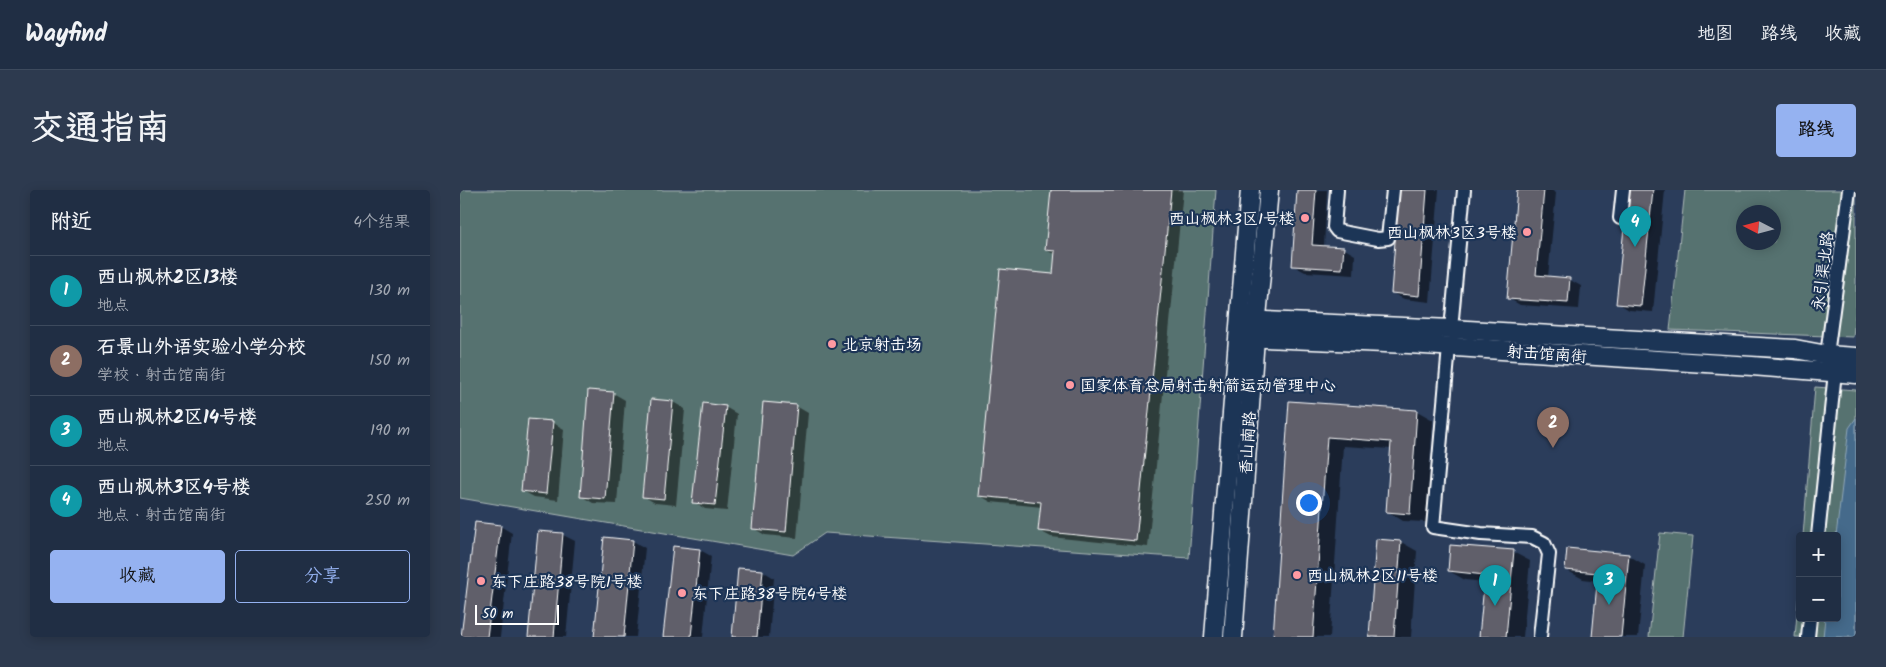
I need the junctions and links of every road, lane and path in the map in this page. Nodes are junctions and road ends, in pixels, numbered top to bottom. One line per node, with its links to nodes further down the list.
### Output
1 (1250, 190): 9 (main road, 香山南路)
2 (1269, 190): 9 (main road, 香山南路)
3 (1337, 190): 4 (street)
4 (1393, 190)
5 (1464, 190): 10 (street)
6 (1623, 190): 8 (street)
7 (1849, 190): 12 (street, 永引渠北路)
8 (1620, 218)
9 (1247, 329): 10 (main road, 射击馆南街); 11 (main road, 射击馆南街); 17 (main road, 香山南路); 18 (main road, 香山南路)
10 (1450, 329): 12 (main road, 射击馆南街)
11 (1449, 347): 14 (main road, 射击馆南街); 19 (street)
12 (1828, 355): 13 (main road, 射击馆南街)
13 (1855, 365): 14 (main road, 射击馆南街)
14 (1834, 372): 15 (street)
15 (1818, 532)
16 (1810, 622): 20 (street)
17 (1214, 637)
18 (1233, 637)
19 (1540, 637)
20 (1808, 637)

